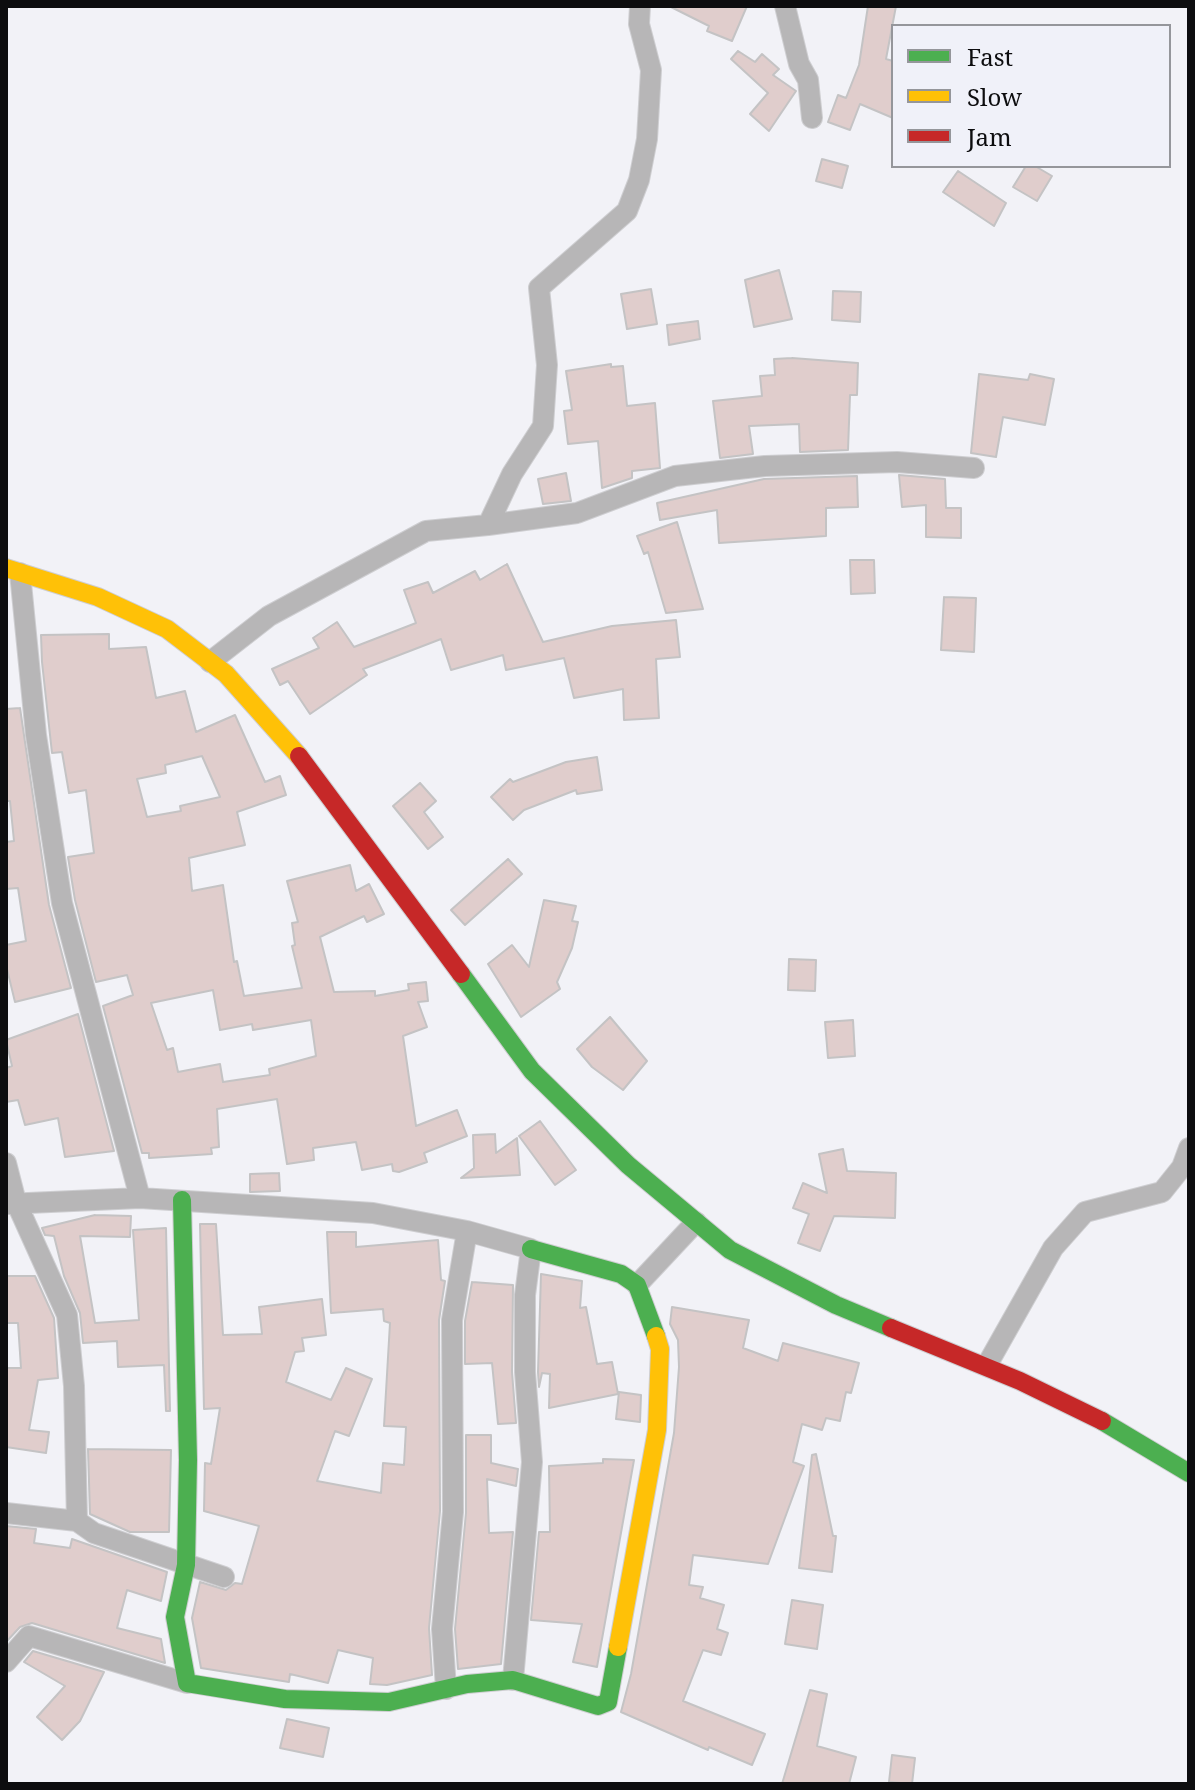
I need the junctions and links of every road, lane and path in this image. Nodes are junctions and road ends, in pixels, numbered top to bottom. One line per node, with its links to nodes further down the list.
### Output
1 (640, 6): 5 (street)
2 (785, 6): 3 (street)
3 (812, 118)
4 (974, 468): 5 (street)
5 (488, 525): 7 (street)
6 (13, 571): 7 (street); 10 (street)
7 (210, 662): 13 (street)
8 (1189, 1148): 17 (street)
9 (6, 1163): 12 (street)
10 (140, 1198): 11 (street); 12 (street)
11 (182, 1200): 14 (street); 21 (street)
12 (11, 1203): 20 (street)
13 (696, 1222): 16 (street); 17 (street)
14 (467, 1231): 15 (street); 26 (street)
15 (531, 1249): 16 (street); 24 (street)
16 (637, 1285): 24 (street)
17 (987, 1365): 18 (street)
18 (1189, 1473)
19 (6, 1513): 20 (street)
20 (77, 1521): 21 (street)
21 (186, 1565): 22 (street); 25 (street)
22 (224, 1577)
23 (6, 1662): 25 (street)
24 (513, 1680): 26 (street)
25 (187, 1683): 26 (street)
26 (446, 1689)

